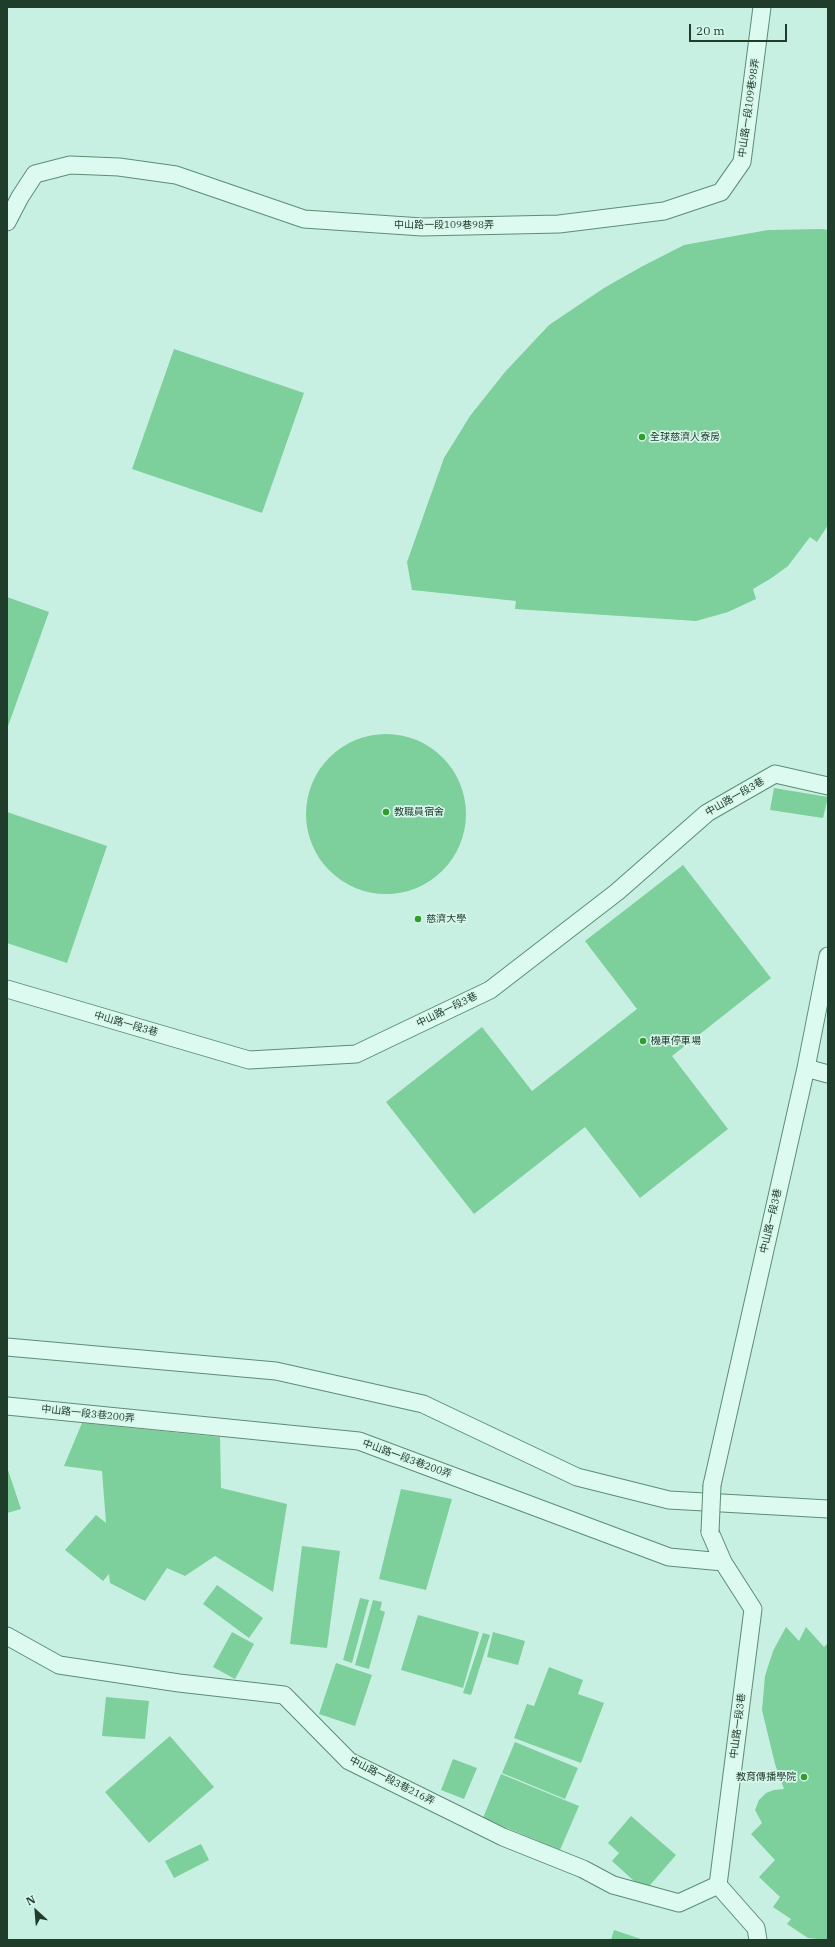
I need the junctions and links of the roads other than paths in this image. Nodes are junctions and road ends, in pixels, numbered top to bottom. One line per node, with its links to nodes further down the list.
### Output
1 (762, 7): 2 (lane, 中山路一段109巷98弄)
2 (7, 222)
3 (828, 786): 5 (lane, 中山路一段3巷)
4 (828, 956): 6 (lane, 中山路一段3巷)
5 (7, 989)
6 (806, 1068): 7 (lane); 11 (lane, 中山路一段3巷, bridge)
7 (828, 1074)
8 (7, 1347): 10 (lane)
9 (7, 1406): 11 (lane, 中山路一段3巷200弄)
10 (828, 1509)
11 (723, 1562): 13 (lane, 中山路一段3巷)
12 (7, 1636): 13 (lane, 中山路一段3巷216弄)
13 (718, 1885): 14 (lane)
14 (758, 1940)

